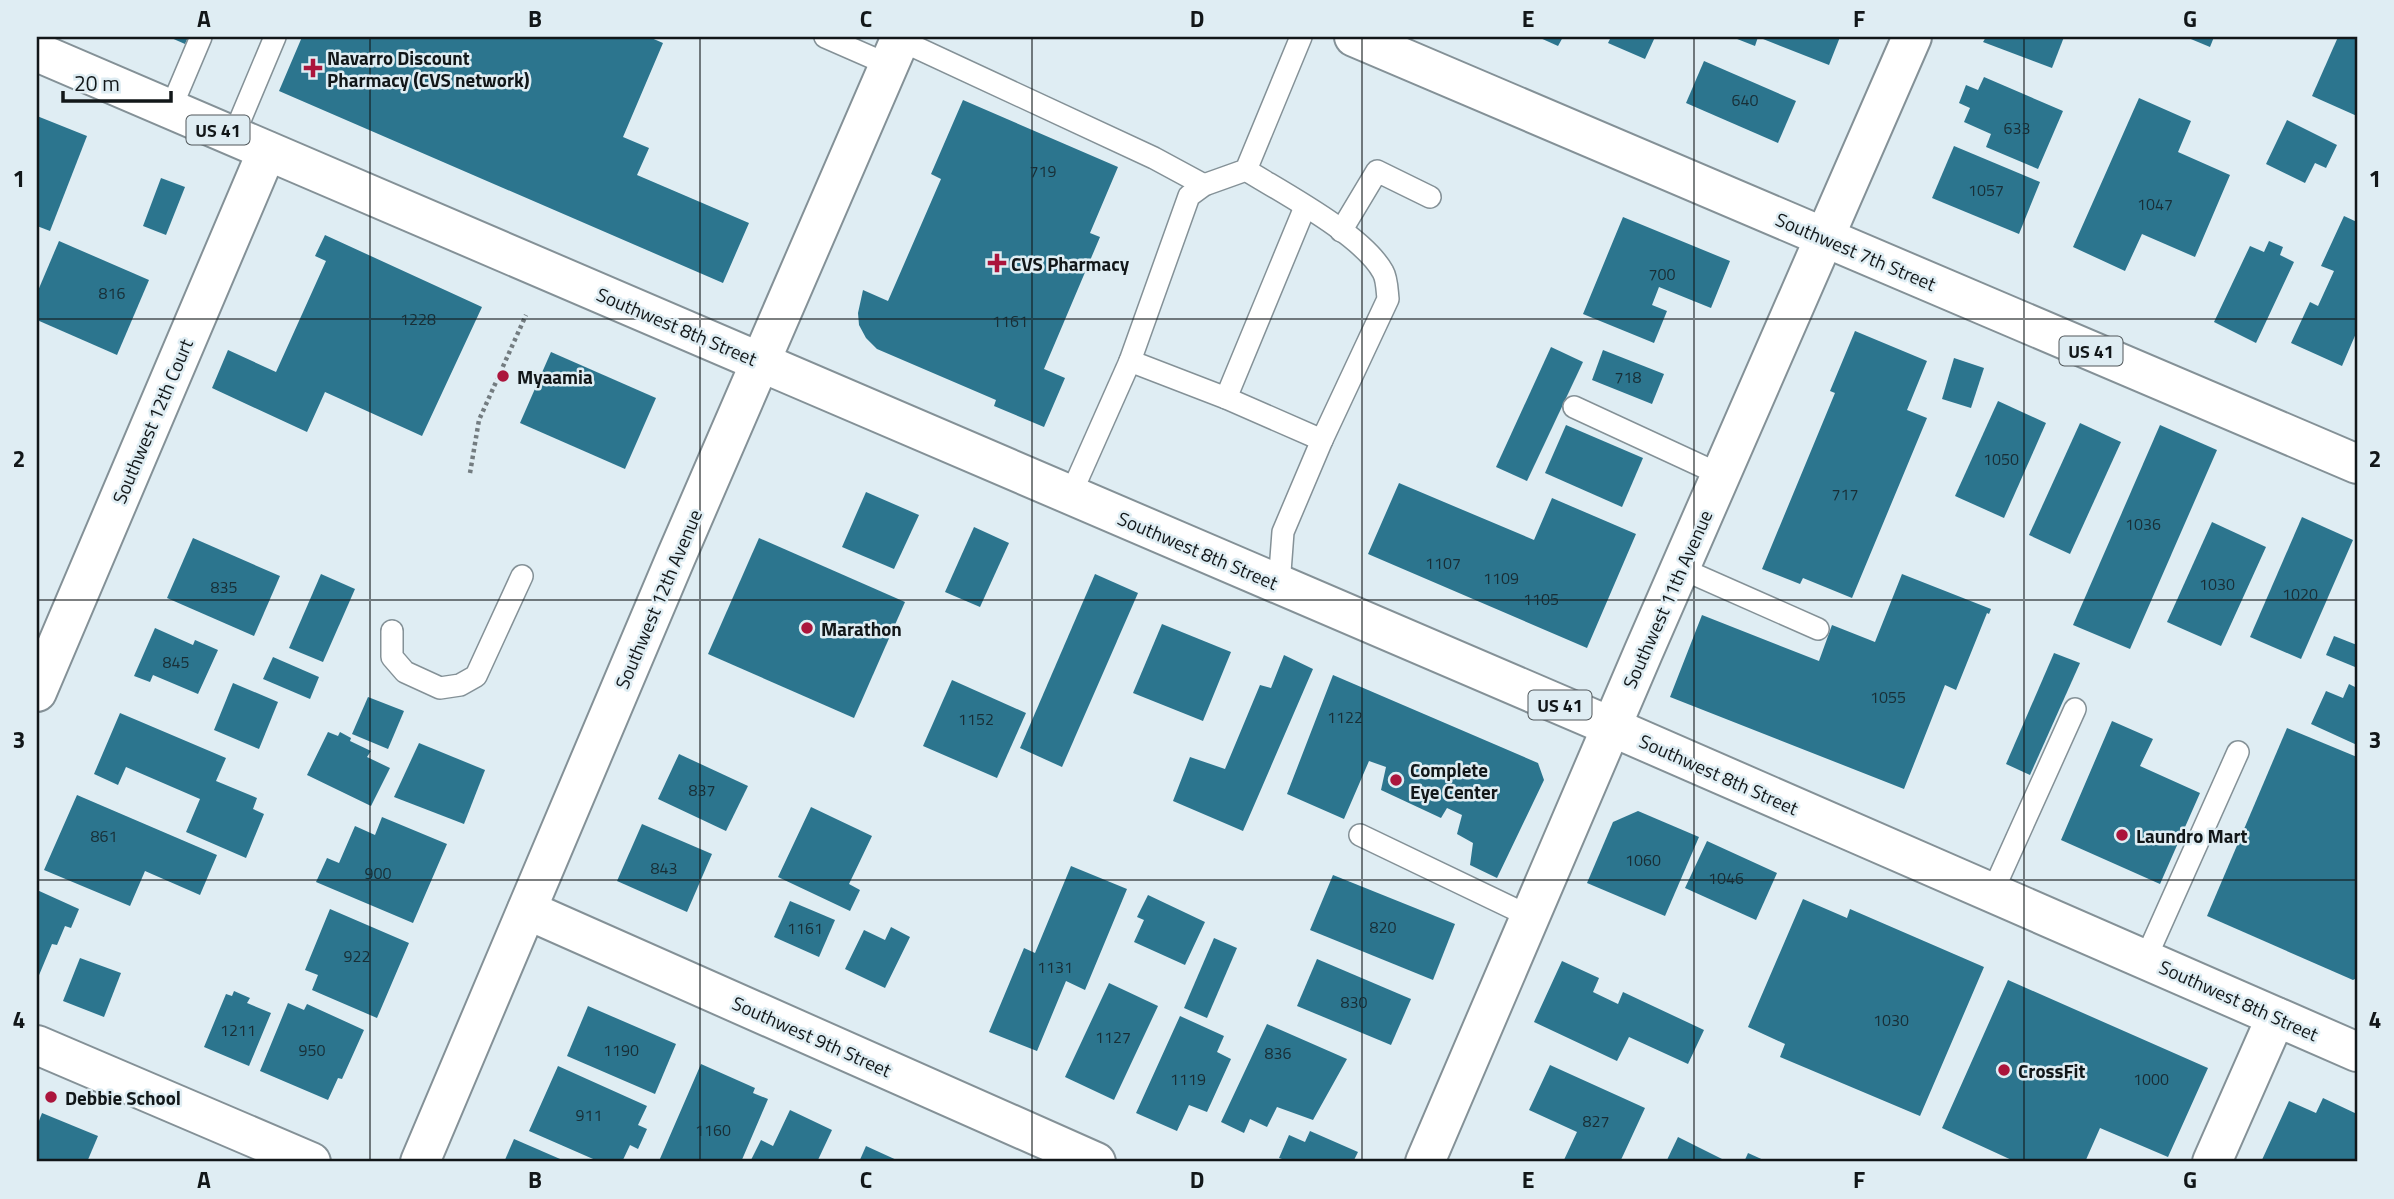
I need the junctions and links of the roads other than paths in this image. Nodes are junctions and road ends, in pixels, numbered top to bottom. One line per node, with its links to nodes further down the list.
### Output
1 (201, 37): 9 (lane)
2 (275, 37): 10 (lane)
3 (825, 37): 7 (lane)
4 (1301, 37): 11 (lane)
5 (1354, 37): 16 (main road, Southwest 7th Street / US 41)
6 (1912, 37): 16 (main road, Southwest 11th Avenue)
7 (897, 47): 12 (lane); 18 (main road, Southwest 12th Avenue)
8 (37, 52): 9 (main road, Southwest 8th Street / US 41)
9 (171, 108): 10 (main road, Southwest 8th Street / US 41)
10 (250, 144): 18 (main road, Southwest 8th Street / US 41); 30 (main road, Southwest 12th Court)
11 (1246, 170): 12 (lane); 14 (lane)
12 (1204, 185): 17 (lane)
13 (1430, 197): 15 (lane)
14 (1305, 207): 15 (lane); 19 (lane)
15 (1341, 231): 21 (lane)
16 (1825, 238): 22 (main road, Southwest 7th Street / US 41); 23 (main road, Southwest 11th Avenue)
17 (1130, 361): 19 (lane); 24 (lane)
18 (760, 362): 24 (main road, Southwest 8th Street / US 41); 36 (main road, Southwest 12th Avenue)
19 (1226, 398): 21 (lane)
20 (1574, 407): 23 (lane)
21 (1322, 440): 27 (lane)
22 (2357, 464)
23 (1721, 475): 25 (main road, Southwest 11th Avenue)
24 (1070, 496): 27 (main road, Southwest 8th Street / US 41)
25 (1680, 568): 28 (lane); 32 (main road, Southwest 11th Avenue)
26 (522, 576): 29 (lane)
27 (1279, 585): 32 (main road, Southwest 8th Street / US 41)
28 (1818, 629)
29 (392, 631)
30 (37, 692)
31 (2075, 709): 35 (lane)
32 (1612, 727): 35 (main road, Southwest 8th Street / US 41); 37 (main road, Southwest 11th Avenue)
33 (2238, 752): 38 (lane)
34 (1360, 835): 37 (lane)
35 (1992, 893): 38 (main road, Southwest 8th Street / US 41)
36 (527, 910): 43 (main road, Southwest 12th Avenue); 44 (main road, Southwest 9th Street)
37 (1531, 917): 45 (main road, Southwest 11th Avenue)
38 (2145, 960): 39 (main road, Southwest 8th Street / US 41)
39 (2276, 1017): 41 (main road, Southwest 8th Street / US 41); 46 (main road)
40 (37, 1045): 42 (main road)
41 (2357, 1052)
42 (311, 1162)
43 (420, 1162)
44 (1096, 1162)
45 (1425, 1162)
46 (2212, 1162)

